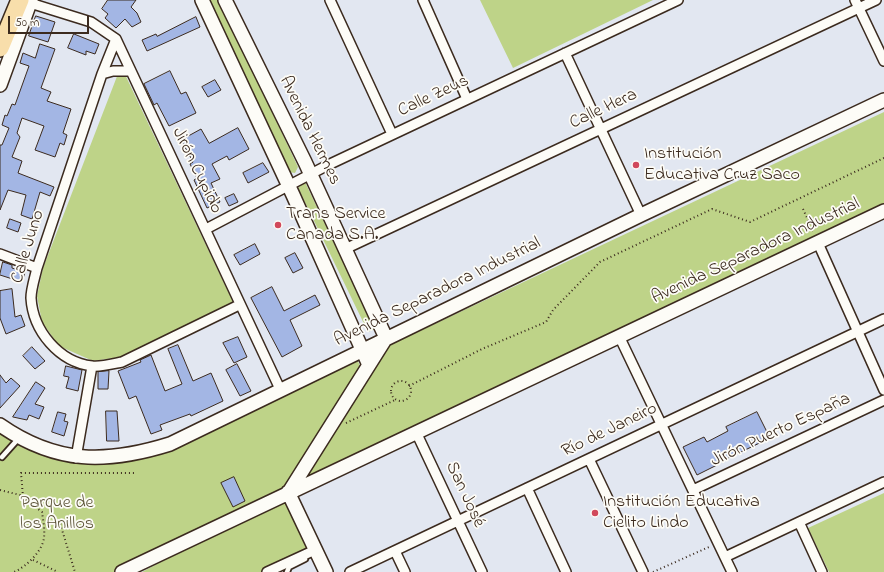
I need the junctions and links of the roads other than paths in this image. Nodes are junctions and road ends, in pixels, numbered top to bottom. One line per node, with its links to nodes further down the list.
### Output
1 (202, 0): 21 (main road)
2 (225, 0): 20 (main road, Avenida Hermes)
3 (330, 0): 19 (street)
4 (423, 0): 16 (street)
5 (678, 0): 11 (street, Calle Zeus)
6 (876, 0): 8 (street, Calle Hera)
7 (27, 1): 9 (street); 10 (highway); 15 (main road)
8 (856, 4): 12 (street); 18 (street, Calle Hera)
9 (116, 39): 13 (street, Jirón Cupido); 14 (street, Calle Juno)
10 (0, 48)
11 (565, 53): 16 (street, Calle Zeus); 18 (street)
12 (884, 61)
13 (131, 71): 14 (street); 24 (street, Jirón Cupido)
14 (102, 74): 28 (street, Calle Juno)
15 (0, 85)
16 (467, 99): 19 (street, Calle Zeus)
17 (884, 100): 23 (main road, Avenida Separadora Industrial)
18 (600, 129): 23 (street); 26 (street, Calle Hera)
19 (392, 134): 20 (street, Calle Zeus)
20 (310, 174): 21 (street, Calle Zeus); 26 (main road, Avenida Hermes)
21 (289, 186): 24 (street, Calle Zeus); 34 (main road)
22 (884, 211): 25 (main road, Avenida Separadora Industrial)
23 (641, 215): 33 (main road, Avenida Separadora Industrial)
24 (206, 229): 29 (street, Jirón Cupido)
25 (818, 243): 31 (street); 32 (main road, Avenida Separadora Industrial)
26 (345, 249): 33 (main road, Avenida Hermes)
27 (0, 254): 28 (street)
28 (37, 268): 36 (street, Calle Juno)
29 (239, 305): 36 (street, Calle Juno); 37 (street, Jirón Cupido)
30 (884, 318): 31 (street, Río de Janeiro)
31 (857, 331): 38 (street); 40 (street, Río de Janeiro)
32 (620, 336): 40 (street); 42 (main road, Avenida Separadora Industrial)
33 (386, 338): 34 (main road, Avenida Separadora Industrial); 35 (main road)
34 (363, 349): 35 (main road); 37 (main road, Avenida Separadora Industrial)
35 (369, 365): 50 (main road)
36 (92, 366): 45 (street)
37 (280, 389): 45 (main road, Avenida Separadora Industrial)
38 (884, 390)
39 (884, 400): 49 (street, Jirón Puerto España)
40 (662, 423): 46 (street, Río de Janeiro); 49 (street)
41 (0, 425): 43 (main road, Avenida Separadora Industrial)
42 (416, 432): 50 (main road, Avenida Separadora Industrial); 51 (street, San José)
43 (19, 438): 44 (lane); 45 (main road, Avenida Separadora Industrial)
44 (2, 458)
45 (76, 458)
46 (589, 459): 48 (street, Río de Janeiro); 64 (street)
47 (884, 482): 52 (street)
48 (527, 488): 51 (street, Río de Janeiro); 63 (street)
49 (693, 490): 55 (street)
50 (288, 492): 54 (main road); 56 (main road, Avenida Separadora Industrial)
51 (458, 521): 53 (street, Río de Janeiro); 62 (street, San José)
52 (798, 522): 55 (street); 66 (street)
53 (395, 551): 60 (street, Río de Janeiro); 61 (street)
54 (316, 552): 57 (street); 58 (lane); 59 (main road)
55 (725, 557): 65 (street)
56 (122, 572)
57 (267, 572)
58 (287, 572)
59 (326, 572)
60 (350, 572)
61 (405, 572)
62 (482, 572)
63 (566, 572)
64 (643, 572)
65 (732, 572)
66 (822, 572)

